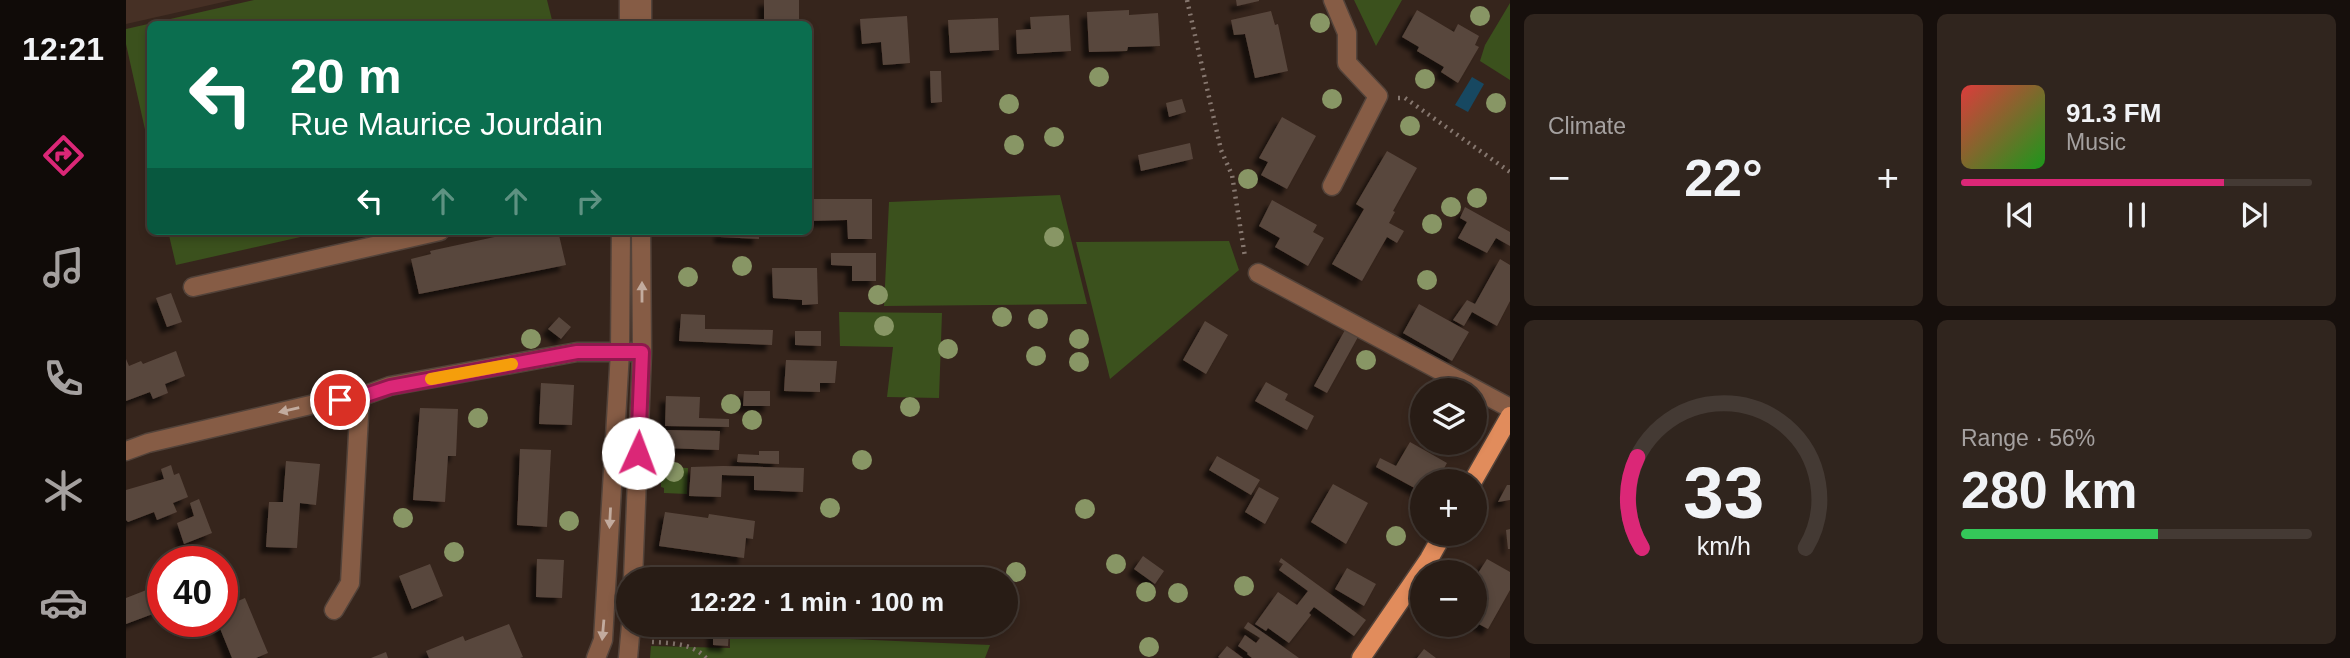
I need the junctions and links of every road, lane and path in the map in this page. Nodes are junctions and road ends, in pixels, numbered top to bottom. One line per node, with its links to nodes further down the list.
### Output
1 (629, 0): 5 (street)
2 (642, 0): 6 (street)
3 (1187, 0): 13 (path)
4 (1333, 0): 7 (street)
5 (629, 21)
6 (642, 21)
7 (1378, 96): 8 (path); 9 (street)
8 (1510, 172)
9 (1332, 186)
10 (422, 235): 14 (street)
11 (621, 235): 15 (street)
12 (641, 235): 16 (street, one-way to 12)
13 (1258, 273): 18 (street)
14 (193, 287)
15 (620, 352): 16 (street); 17 (street); 27 (street, one-way to 27)
16 (642, 352): 23 (street)
17 (360, 397): 20 (street, one-way to 20); 24 (street)
18 (1510, 408)
19 (1510, 416): 21 (main road)
20 (126, 451)
21 (1480, 469)
22 (1436, 546): 30 (main road)
23 (633, 567)
24 (334, 610)
25 (630, 637): 28 (street)
26 (646, 642): 29 (path)
27 (596, 658)
28 (628, 658)
29 (706, 658)
30 (1361, 658)

